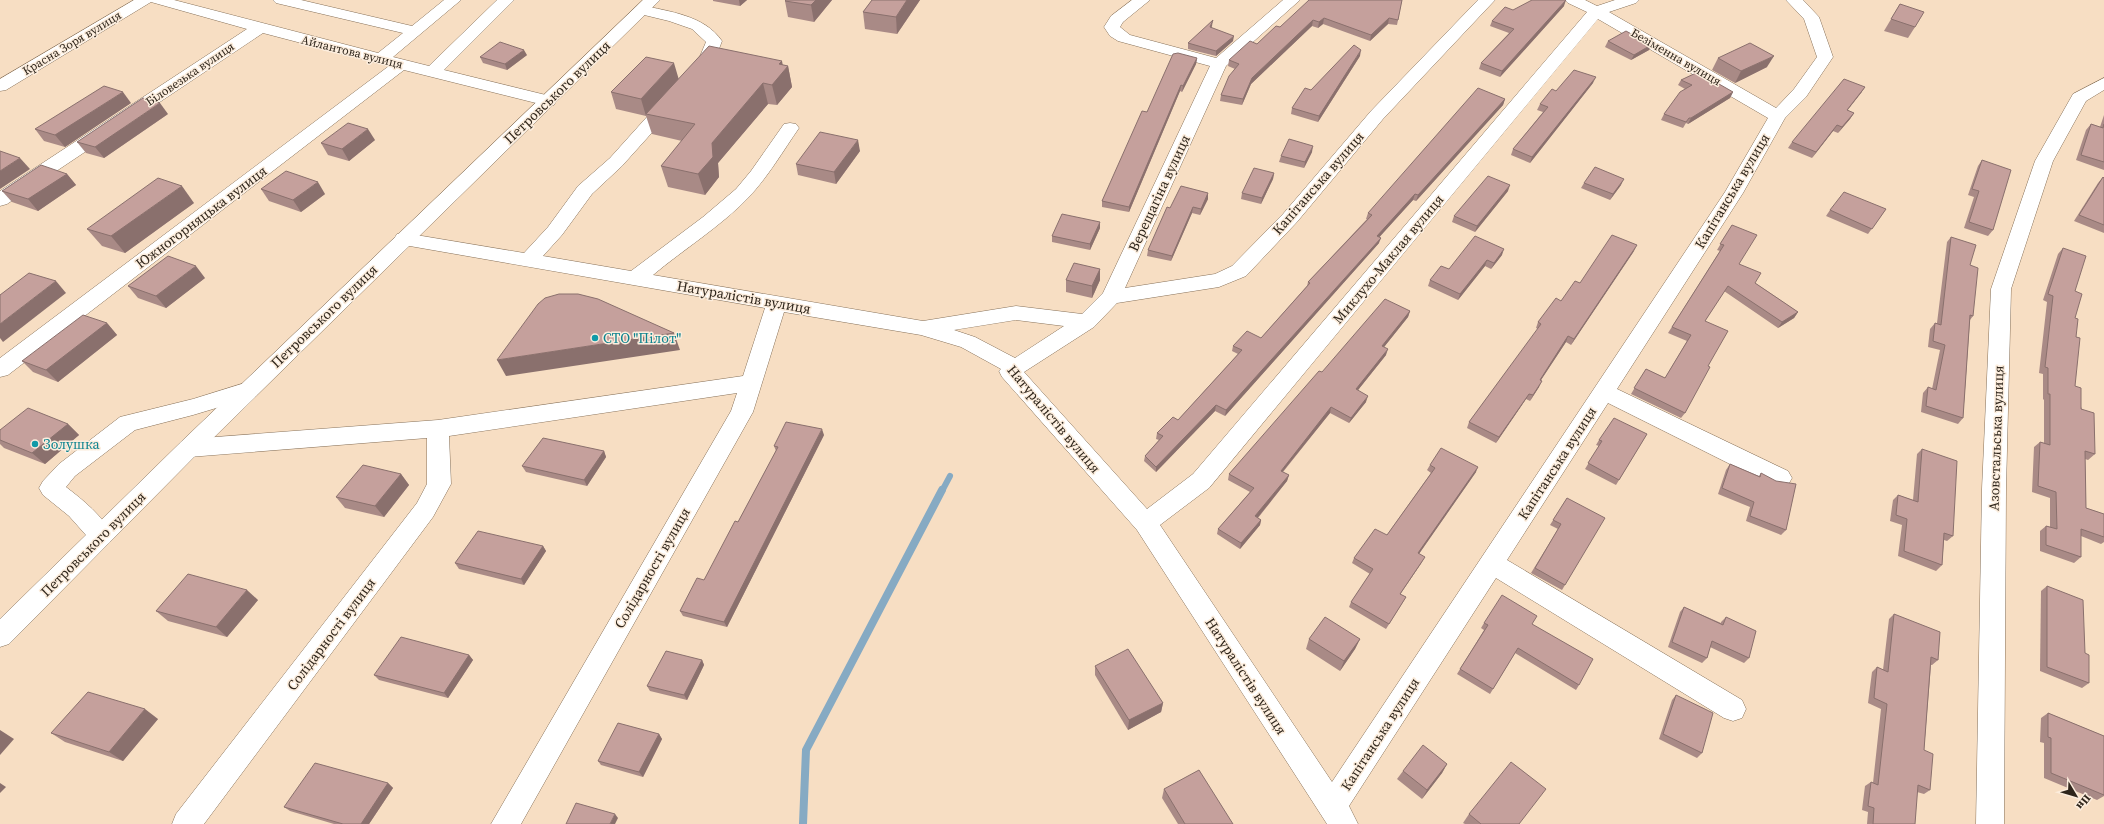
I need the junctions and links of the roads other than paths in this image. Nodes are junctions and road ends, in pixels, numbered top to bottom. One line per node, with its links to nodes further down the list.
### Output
1 (145, 0): 21 (street, Красна Зоря вулиця)
2 (157, 0): 14 (street, Айлантова вулиця)
3 (282, 0): 15 (street)
4 (453, 0): 15 (street)
5 (506, 0): 19 (street)
6 (1142, 0): 18 (street)
7 (1292, 0): 18 (street, Верещагіна вулиця)
8 (1487, 0): 29 (street, Капітанська вулиця)
9 (1573, 0): 13 (street, Безіменна вулиця)
10 (1631, 0): 13 (street)
11 (1794, 0): 23 (street, Капітанська вулиця)
12 (646, 5): 22 (street, Петровського вулиця); 27 (street)
13 (1596, 11): 23 (street, Безіменна вулиця); 41 (street, Миклухо-Маклая вулиця)
14 (260, 28): 16 (street, Айлантова вулиця); 25 (street, Біловезька вулиця)
15 (414, 31): 16 (street)
16 (381, 59): 17 (street, Айлантова вулиця)
17 (401, 64): 19 (street, Айлантова вулиця); 33 (street, Южногорняцька вулиця)
18 (1219, 64): 29 (street, Верещагіна вулиця)
19 (432, 72): 22 (street, Айлантова вулиця)
20 (2104, 83): 49 (street, Азовстальська вулиця)
21 (0, 86)
22 (548, 102): 26 (street, Петровського вулиця)
23 (1778, 116): 37 (street, Капітанська вулиця)
24 (790, 128): 28 (street)
25 (0, 200)
26 (404, 239): 27 (street, Натуралістів вулиця); 36 (street, Петровського вулиця)
27 (529, 260): 28 (street, Натуралістів вулиця)
28 (635, 279): 30 (street, Натуралістів вулиця)
29 (1111, 297): 31 (street, Верещагіна вулиця)
30 (777, 303): 32 (street, Натуралістів вулиця); 35 (street, Солідарності вулиця)
31 (1087, 322): 32 (street); 34 (street, Верещагіна вулиця)
32 (922, 328): 34 (street, Натуралістів вулиця)
33 (0, 369)
34 (1010, 371): 41 (street, Натуралістів вулиця)
35 (751, 383): 38 (street); 48 (street, Солідарності вулиця)
36 (248, 390): 39 (street, Петровського вулиця); 42 (street)
37 (1604, 392): 40 (street); 43 (street, Капітанська вулиця)
38 (438, 429): 39 (street); 47 (street, Солідарності вулиця)
39 (189, 448): 42 (street, Петровського вулиця)
40 (1780, 478)
41 (1145, 523): 46 (street, Натуралістів вулиця)
42 (101, 536): 44 (street, Петровського вулиця)
43 (1492, 563): 45 (street); 46 (street, Капітанська вулиця)
44 (0, 636)
45 (1733, 709)
46 (1338, 816)
47 (186, 824)
48 (505, 824)
49 (1990, 824)

